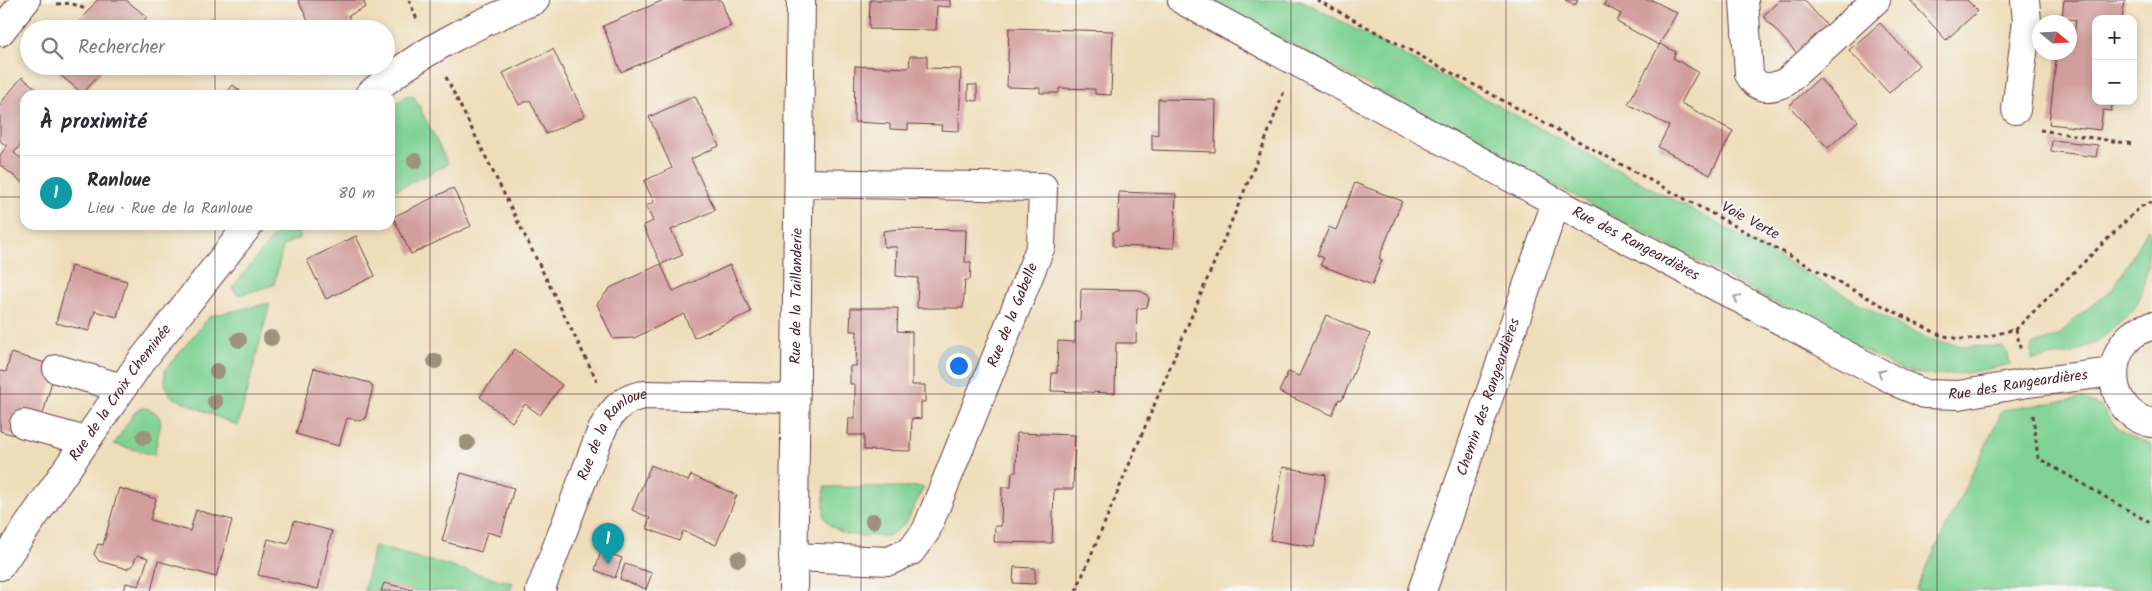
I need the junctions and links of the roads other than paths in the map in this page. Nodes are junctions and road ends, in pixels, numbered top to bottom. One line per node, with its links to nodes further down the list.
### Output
1 (535, 0): 7 (street)
2 (802, 0): 11 (street, Rue de la Taillanderie)
3 (1182, 0): 12 (street, Rue des Rangeardières)
4 (1744, 0): 5 (street)
5 (1876, 0)
6 (2025, 0): 10 (street)
7 (395, 73)
8 (391, 75): 9 (street)
9 (374, 90)
10 (2016, 110)
11 (799, 183): 18 (street, Rue de la Taillanderie); 22 (street, Rue de la Gabelle)
12 (1556, 202): 16 (street, Rue des Rangeardières, one-way to 12); 26 (street, Chemin des Rangeardières)
13 (245, 230): 17 (street, Rue de la Croix Cheminée)
14 (2152, 326): 16 (street)
15 (57, 369): 17 (street)
16 (2113, 372): 19 (street)
17 (122, 388): 21 (street, Rue de la Croix Cheminée)
18 (795, 398): 22 (street, Rue de la Taillanderie); 24 (street, Rue de la Ranloue)
19 (2152, 423)
20 (24, 424): 21 (street)
21 (86, 441): 23 (street, Rue de la Croix Cheminée)
22 (793, 557): 25 (street, Rue de la Taillanderie)
23 (0, 566)
24 (540, 591)
25 (793, 591)
26 (1422, 591)

